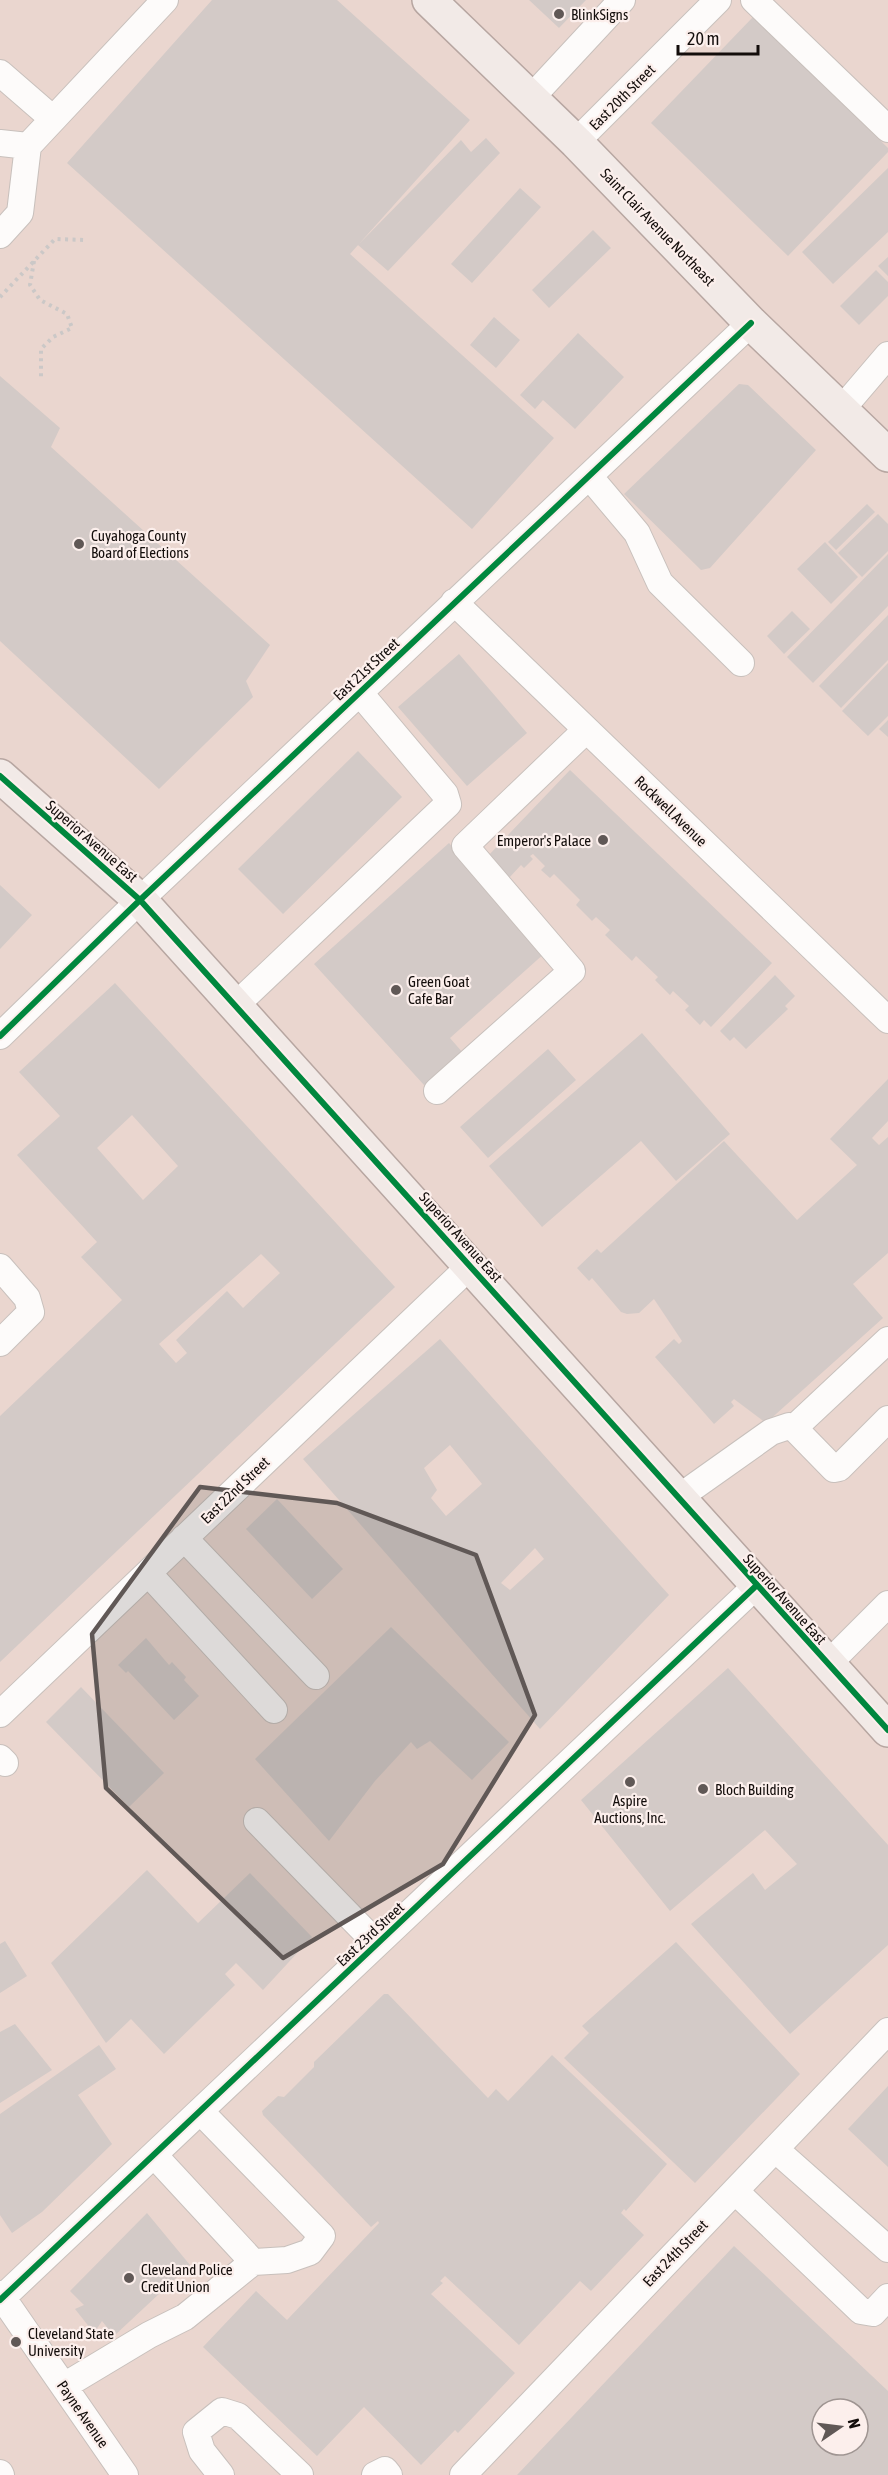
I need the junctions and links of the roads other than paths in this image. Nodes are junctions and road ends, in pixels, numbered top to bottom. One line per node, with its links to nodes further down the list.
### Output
1 (165, 0): 8 (street)
2 (429, 0): 7 (main road, Saint Clair Avenue Northeast)
3 (622, 0): 7 (street)
4 (718, 0): 10 (street, East 20th Street)
5 (754, 0): 9 (street)
6 (0, 73): 8 (street)
7 (530, 99): 10 (main road, Saint Clair Avenue Northeast)
8 (53, 119): 12 (street)
9 (888, 129)
10 (576, 142): 14 (main road, Saint Clair Avenue Northeast)
11 (0, 143): 12 (street)
12 (28, 146): 13 (street)
13 (0, 235)
14 (751, 323): 16 (main road, Saint Clair Avenue Northeast); 18 (street, East 21st Street)
15 (888, 355): 16 (street)
16 (841, 410): 17 (main road, Saint Clair Avenue Northeast)
17 (888, 455)
18 (589, 476): 19 (street, East 21st Street); 20 (street)
19 (454, 602): 21 (street, East 21st Street); 22 (street, Rockwell Avenue)
20 (741, 663)
21 (359, 692): 24 (street, East 21st Street); 25 (street)
22 (586, 730): 26 (street, Rockwell Avenue); 28 (street)
23 (0, 776): 24 (main road, Superior Avenue East)
24 (140, 900): 25 (main road, Superior Avenue East); 27 (street, East 21st Street)
25 (236, 1005): 29 (main road, Superior Avenue East)
26 (888, 1020)
27 (0, 1036)
28 (437, 1091)
29 (471, 1265): 35 (main road, Superior Avenue East); 36 (street, East 22nd Street)
30 (0, 1267): 32 (street)
31 (888, 1340): 34 (street)
32 (0, 1343)
33 (888, 1419): 34 (street)
34 (794, 1428): 35 (street)
35 (678, 1498): 38 (main road, Superior Avenue East)
36 (184, 1538): 37 (street, East 22nd Street); 41 (street)
37 (148, 1573): 42 (street); 43 (street, East 22nd Street)
38 (757, 1586): 40 (main road, Superior Avenue East); 46 (street, East 23rd Street)
39 (888, 1605): 40 (street)
40 (828, 1664): 44 (main road, Superior Avenue East)
41 (316, 1676)
42 (274, 1710)
43 (0, 1714)
44 (888, 1730)
45 (257, 1821): 46 (street)
46 (377, 1944): 48 (street, East 23rd Street)
47 (888, 2031): 49 (street, East 24th Street)
48 (200, 2111): 50 (street, East 23rd Street); 53 (street)
49 (775, 2149): 51 (street, East 24th Street); 52 (street)
50 (154, 2155): 53 (street); 55 (street, East 23rd Street)
51 (735, 2191): 54 (street); 62 (street, East 24th Street)
52 (888, 2249)
53 (253, 2262): 56 (street)
54 (888, 2297)
55 (1, 2298): 56 (street, Payne Avenue)
56 (64, 2386): 57 (street, Payne Avenue)
57 (125, 2475)
58 (221, 2475): 59 (street)
59 (300, 2475)
60 (375, 2475): 61 (street)
61 (389, 2475)
62 (463, 2475)

